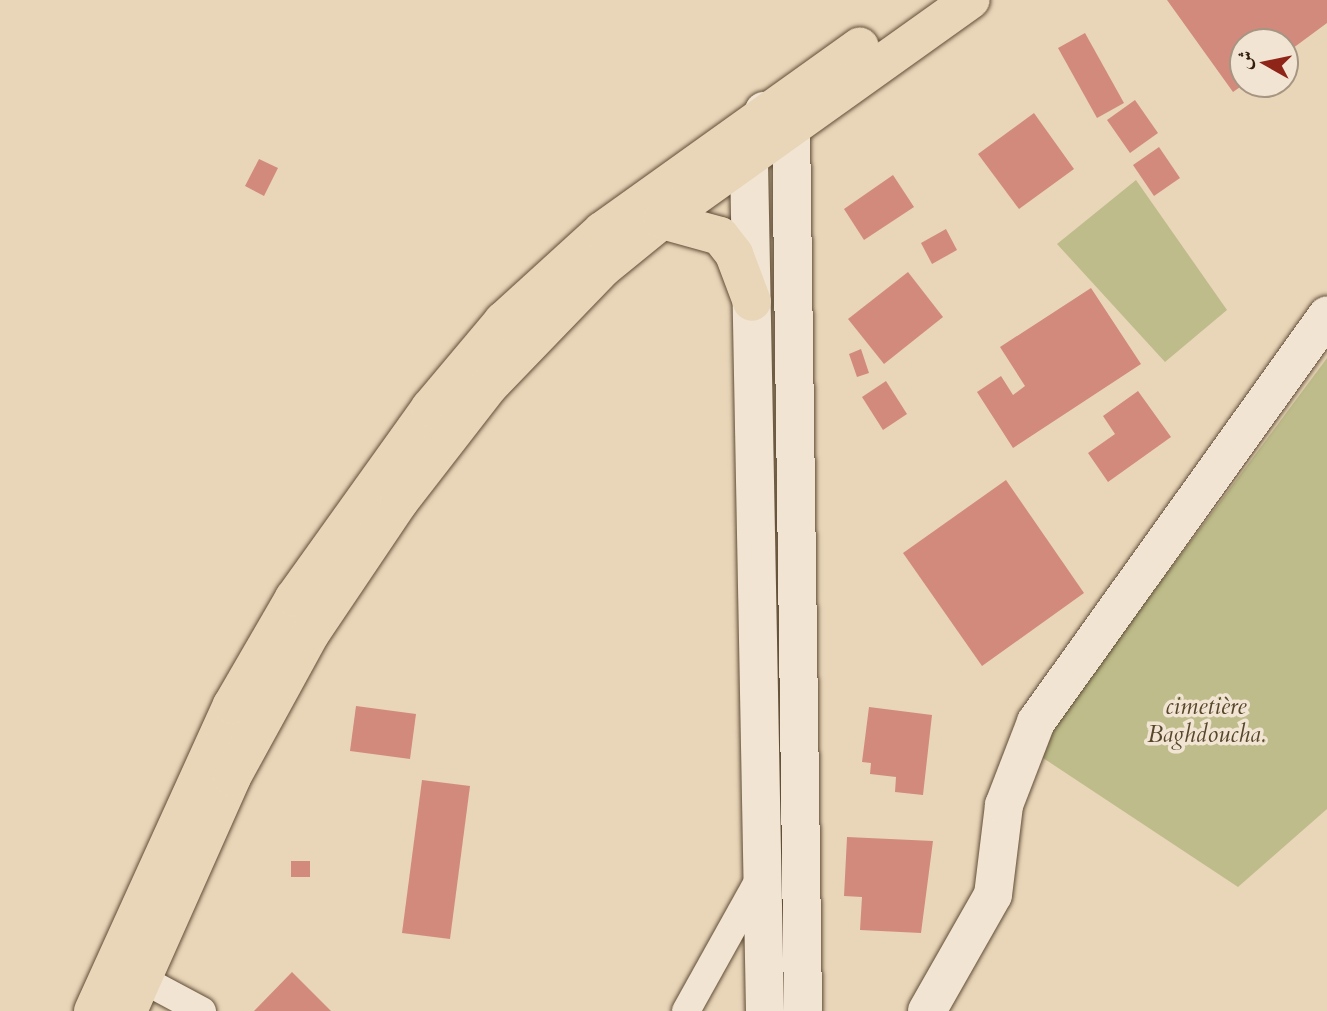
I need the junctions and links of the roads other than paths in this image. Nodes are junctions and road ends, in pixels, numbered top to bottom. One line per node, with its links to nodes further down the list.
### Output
1 (929, 0): 3 (highway)
2 (970, 0): 3 (highway)
3 (778, 118): 4 (highway); 9 (street); 12 (highway)
4 (749, 159): 5 (highway); 6 (street)
5 (662, 220): 6 (highway); 10 (highway)
6 (752, 302): 8 (street)
7 (1327, 316): 11 (street)
8 (765, 869): 9 (street); 14 (street); 15 (street)
9 (802, 870): 16 (street)
10 (135, 995): 13 (street)
11 (935, 999): 17 (street)
12 (93, 1011)
13 (202, 1011)
14 (687, 1011)
15 (765, 1011)
16 (803, 1011)
17 (899, 1011)

